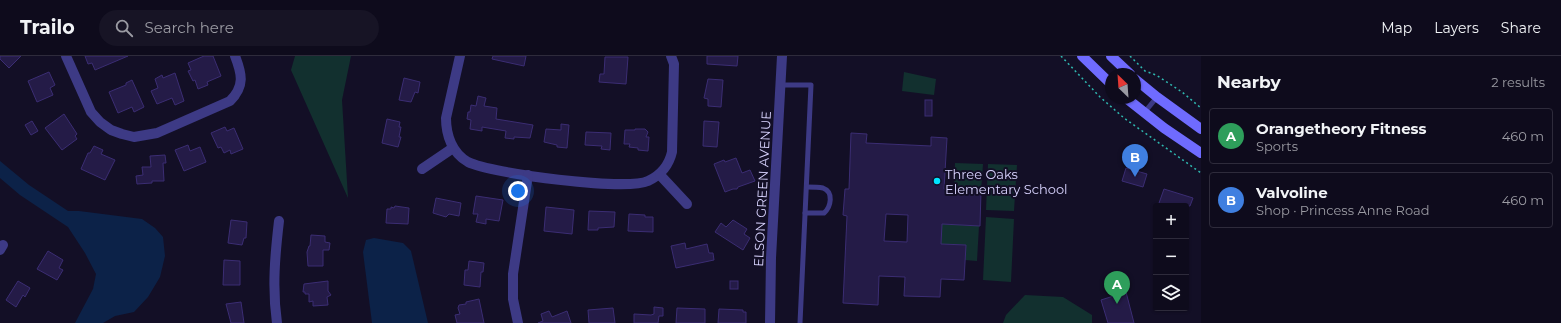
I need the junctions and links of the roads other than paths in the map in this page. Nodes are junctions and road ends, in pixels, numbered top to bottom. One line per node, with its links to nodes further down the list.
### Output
1 (66, 56): 2 (street)
2 (235, 56)
3 (460, 56): 16 (street)
4 (671, 56): 19 (street)
5 (782, 56): 10 (street, ELSON GREEN AVENUE)
6 (1082, 56): 9 (main road)
7 (1111, 56): 8 (main road)
8 (1124, 68)
9 (1105, 78)
10 (780, 84): 21 (lane); 27 (street, ELSON GREEN AVENUE)
11 (1141, 84): 12 (main road)
12 (1157, 97): 14 (lane); 15 (main road)
13 (1133, 104): 14 (main road)
14 (1144, 113): 17 (main road)
15 (1201, 129)
16 (453, 148): 18 (street); 20 (street)
17 (1201, 153)
18 (422, 169)
19 (660, 174): 20 (street); 22 (street)
20 (528, 175): 26 (street)
21 (806, 187): 23 (lane); 23 (lane)
22 (687, 204)
23 (805, 213): 28 (lane)
24 (279, 220): 25 (street)
25 (277, 323)
26 (518, 323)
27 (770, 323)
28 (800, 323)

